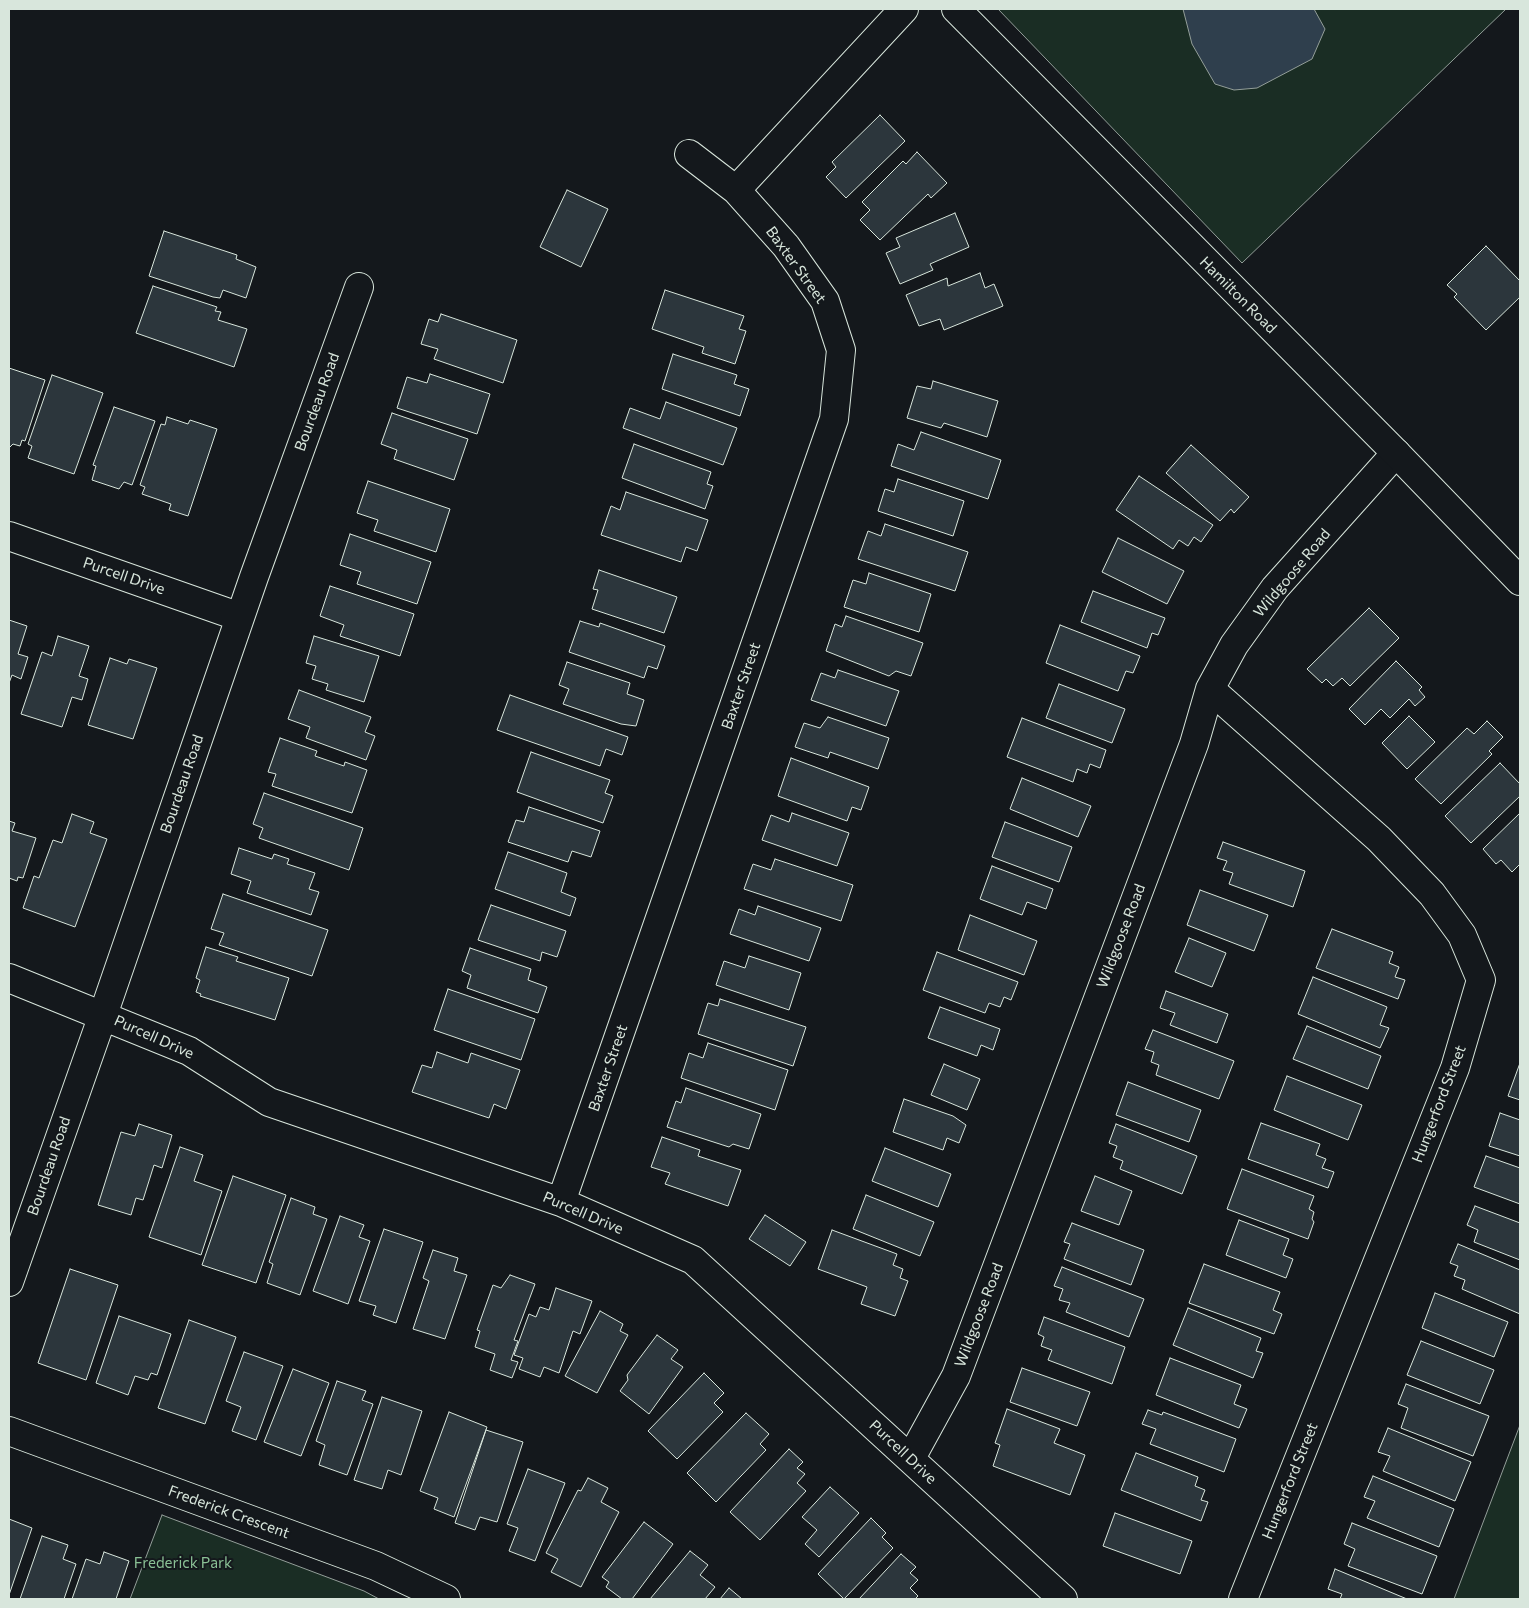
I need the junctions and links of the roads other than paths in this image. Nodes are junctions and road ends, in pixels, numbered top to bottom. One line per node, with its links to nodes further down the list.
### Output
1 (904, 9): 4 (street)
2 (956, 9): 6 (street, Hamilton Road)
3 (689, 154): 4 (street, Baxter Street)
4 (736, 190): 13 (street, Baxter Street)
5 (359, 287): 9 (street, Bourdeau Road)
6 (1396, 454): 8 (street, Hamilton Road); 10 (street, Wildgoose Road)
7 (9, 536): 9 (street, Purcell Drive)
8 (1520, 581)
9 (240, 617): 12 (street, Bourdeau Road)
10 (1210, 689): 16 (street, Wildgoose Road); 19 (street, Hungerford Street)
11 (9, 978): 12 (street, Purcell Drive)
12 (103, 1015): 13 (street, Purcell Drive); 14 (street, Bourdeau Road)
13 (561, 1202): 16 (street, Purcell Drive)
14 (9, 1282)
15 (9, 1431): 17 (street, Frederick Crescent)
16 (911, 1458): 18 (street, Purcell Drive)
17 (446, 1599)
18 (1063, 1599)
19 (1243, 1599)

